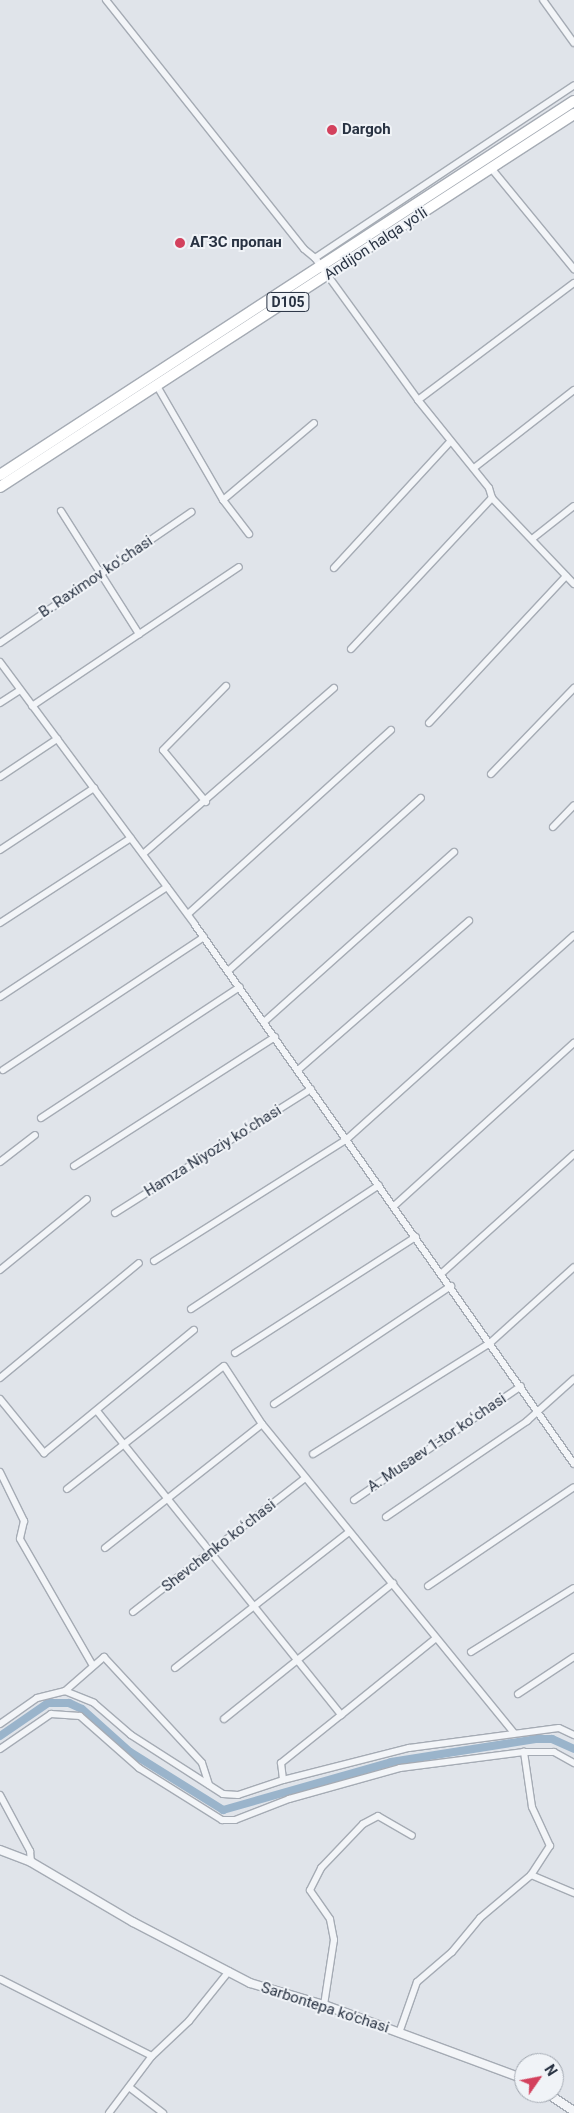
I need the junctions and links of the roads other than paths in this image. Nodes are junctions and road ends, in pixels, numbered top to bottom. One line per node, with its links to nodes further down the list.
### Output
1 (106, 0): 8 (street)
2 (544, 0): 3 (street)
3 (574, 43)
4 (574, 85): 8 (street)
5 (574, 102): 10 (highway, Andijon halqa yo‘li / D105)
6 (574, 114): 7 (highway, Andijon halqa yo‘li / D105)
7 (491, 168): 9 (street); 10 (highway, Andijon halqa yo‘li / D105)
8 (315, 258): 10 (street)
9 (574, 269)
10 (325, 272): 12 (highway, Andijon halqa yo‘li / D105); 14 (street); 18 (highway, Andijon halqa yo‘li / D105)
11 (574, 283): 14 (street)
12 (156, 386): 19 (highway, Andijon halqa yo‘li / D105); 21 (street)
13 (574, 390): 17 (street)
14 (418, 400): 16 (street)
15 (314, 423): 21 (street)
16 (450, 442): 17 (street); 28 (street)
17 (474, 468): 20 (street)
18 (0, 475)
19 (0, 487)
20 (492, 498): 26 (street); 34 (street)
21 (223, 500): 25 (street)
22 (574, 506): 26 (street)
23 (61, 511): 29 (street)
24 (191, 512): 29 (street, B. Raximov koʻchasi)
25 (249, 534)
26 (532, 539): 30 (street)
27 (239, 567): 32 (street)
28 (334, 568)
29 (101, 574): 32 (street); 33 (street, B. Raximov koʻchasi)
30 (566, 576): 31 (street); 42 (street)
31 (574, 584)
32 (139, 634): 41 (street)
33 (0, 643)
34 (351, 649)
35 (0, 662): 39 (street)
36 (226, 686): 49 (street)
37 (334, 688): 49 (street)
38 (574, 688): 45 (street)
39 (20, 690): 40 (street); 41 (street)
40 (0, 703)
41 (32, 706): 44 (street)
42 (429, 723)
43 (391, 730): 57 (street)
44 (57, 739): 46 (street); 47 (street)
45 (491, 774)
46 (0, 777)
47 (94, 788): 52 (street); 53 (street)
48 (421, 798): 62 (street)
49 (206, 802): 55 (street)
50 (574, 805): 51 (street)
51 (553, 827)
52 (131, 838): 55 (street); 59 (street)
53 (0, 850)
54 (454, 852): 65 (street)
55 (143, 854): 56 (street)
56 (167, 887): 57 (street); 64 (street)
57 (188, 914): 61 (street)
58 (469, 921): 69 (street)
59 (0, 923)
60 (574, 935): 73 (street)
61 (204, 937): 62 (street); 68 (street)
62 (228, 972): 63 (street)
63 (240, 987): 65 (street); 71 (street)
64 (0, 997)
65 (264, 1022): 66 (street)
66 (275, 1037): 69 (street); 76 (street)
67 (574, 1043): 79 (street)
68 (3, 1070)
69 (298, 1070): 70 (street)
70 (311, 1088): 73 (street); 80 (street, Hamza Niyoziy koʻchasi)
71 (40, 1118)
72 (35, 1135): 75 (street)
73 (347, 1139): 77 (street); 82 (street)
74 (574, 1154): 86 (street)
75 (0, 1162)
76 (74, 1166)
77 (379, 1185): 79 (street); 88 (street)
78 (87, 1199): 85 (street)
79 (394, 1206): 81 (street)
80 (115, 1213)
81 (416, 1237): 86 (street); 91 (street)
82 (154, 1261)
83 (139, 1263): 92 (street)
84 (574, 1267): 90 (street)
85 (0, 1270)
86 (442, 1273): 87 (street)
87 (451, 1286): 90 (street); 96 (street)
88 (191, 1309)
89 (194, 1330): 97 (street)
90 (490, 1342): 94 (street); 101 (street)
91 (235, 1353)
92 (0, 1378)
93 (574, 1379): 98 (street)
94 (521, 1386): 98 (street); 108 (street, A. Musaev 1-tor koʻchasi)
95 (0, 1399): 97 (street)
96 (274, 1404)
97 (97, 1410): 100 (street)
98 (538, 1411): 102 (street); 109 (street)
99 (262, 1424): 100 (street); 104 (street); 107 (street)
100 (124, 1444): 106 (street); 107 (street)
101 (313, 1454)
102 (574, 1464)
103 (0, 1472): 122 (street)
104 (306, 1478): 110 (street); 112 (street, Shevchenko koʻchasi)
105 (574, 1487): 114 (street)
106 (67, 1489)
107 (167, 1498): 111 (street); 112 (street)
108 (354, 1500)
109 (386, 1517)
110 (349, 1532): 113 (street); 116 (street)
111 (105, 1548)
112 (211, 1553): 116 (street); 117 (street, Shevchenko koʻchasi)
113 (392, 1583): 118 (street); 121 (street)
114 (428, 1586)
115 (574, 1588): 119 (street)
116 (252, 1606): 121 (street); 123 (street)
117 (133, 1612)
118 (436, 1638): 126 (street); 129 (street)
119 (472, 1652)
120 (574, 1657): 125 (street)
121 (296, 1661): 126 (street); 127 (street)
122 (92, 1664): 124 (street); 135 (street)
123 (175, 1668)
124 (65, 1691): 128 (street); 135 (street)
125 (518, 1694)
126 (341, 1715): 134 (street)
127 (224, 1718)
128 (0, 1724)
129 (514, 1733): 130 (street); 134 (street)
130 (574, 1735)
131 (0, 1748): 132 (street)
132 (524, 1752): 133 (street); 140 (street)
133 (574, 1763)
134 (283, 1780): 135 (street)
135 (209, 1785)
136 (0, 1796): 139 (street)
137 (412, 1836): 144 (street)
138 (0, 1850): 139 (street, Sarbontepa ko'chasi)
139 (31, 1862): 142 (street, Sarbontepa ko'chasi)
140 (531, 1875): 141 (street); 145 (street)
141 (574, 1893)
142 (229, 1971): 144 (street, Sarbontepa ko'chasi); 146 (street)
143 (0, 1979): 146 (street)
144 (324, 2005): 145 (street, Sarbontepa ko'chasi)
145 (399, 2033): 147 (street, Sarbontepa ko'chasi)
146 (152, 2056): 148 (street)
147 (514, 2075)
148 (129, 2087): 151 (street); 152 (street)
149 (562, 2103): 150 (street)
150 (574, 2111)
151 (109, 2113)
152 (163, 2113)

